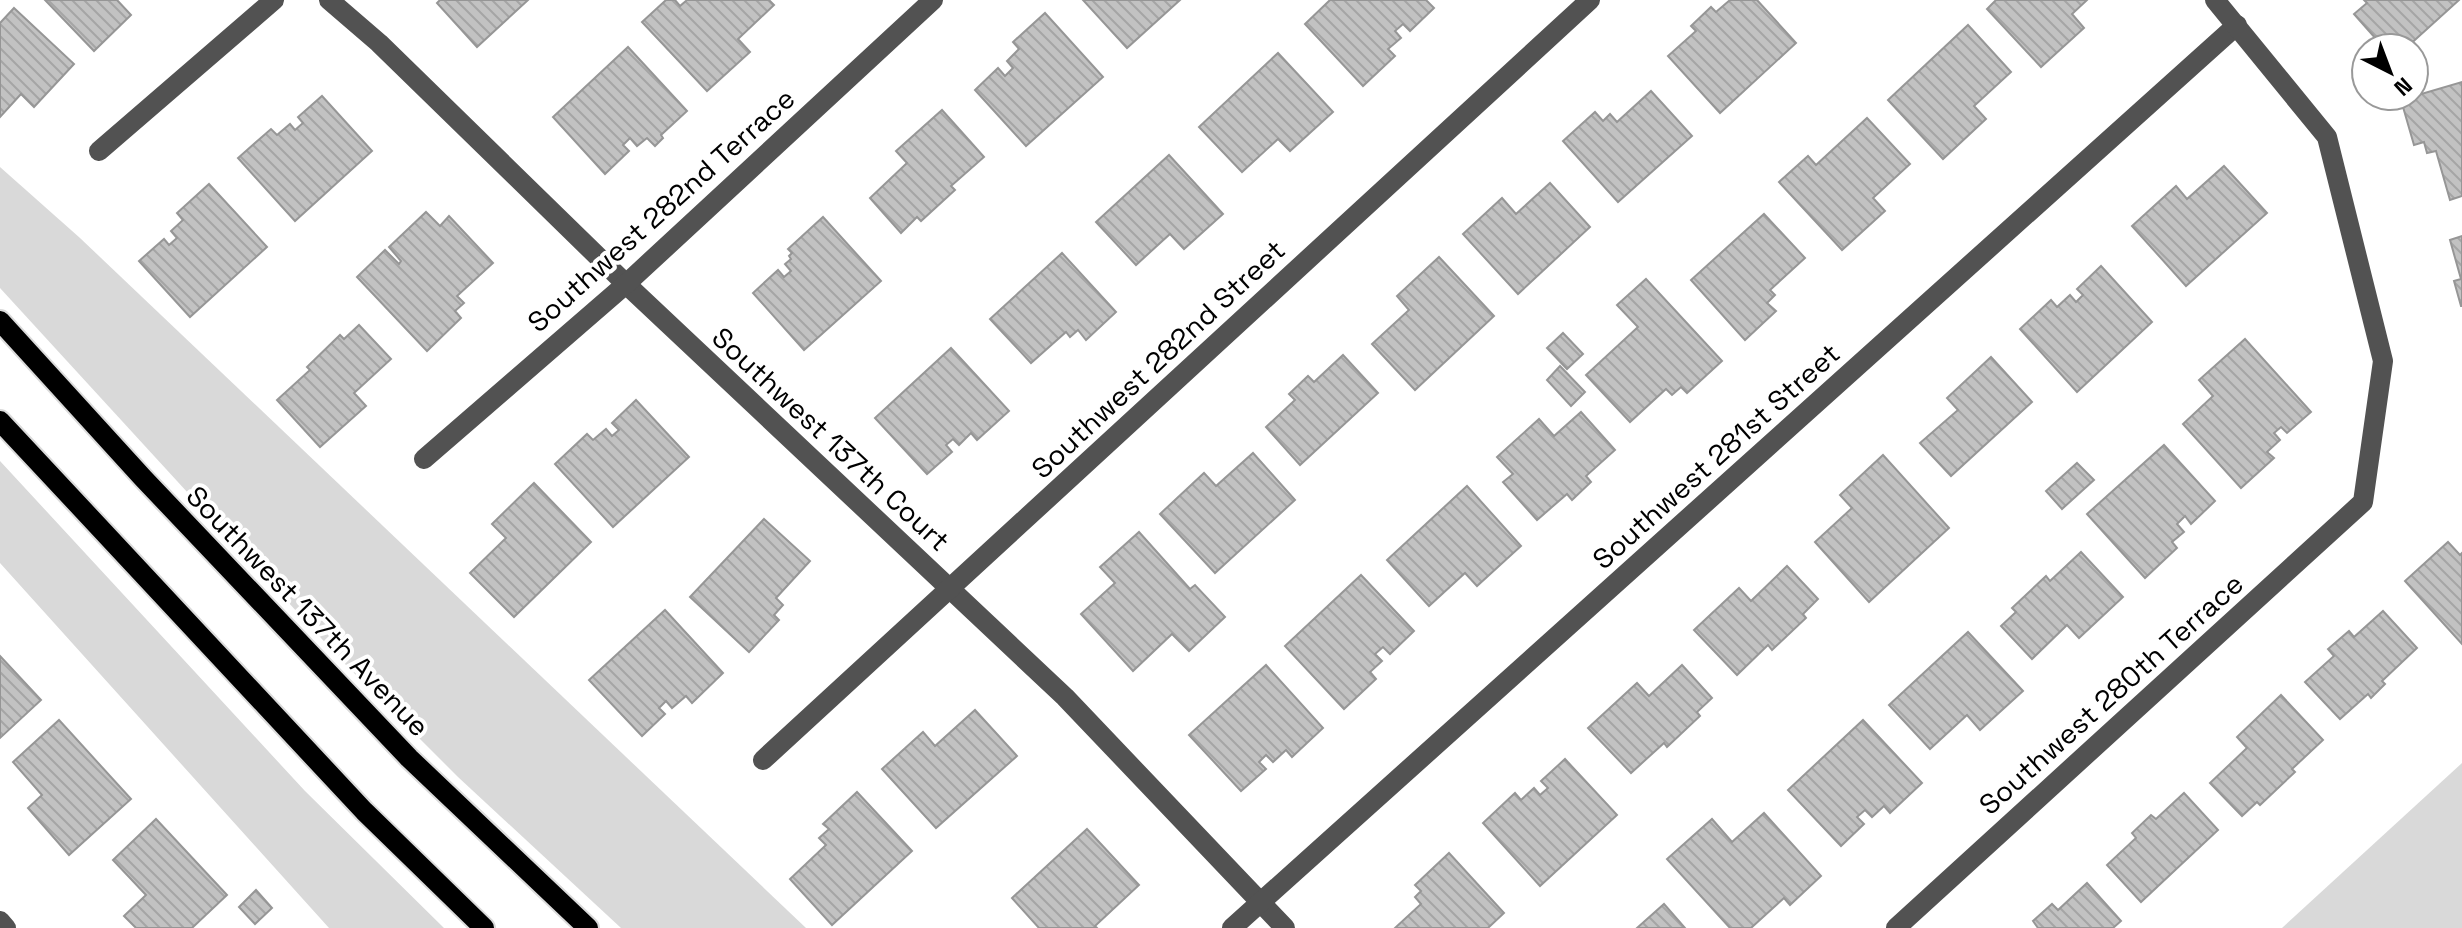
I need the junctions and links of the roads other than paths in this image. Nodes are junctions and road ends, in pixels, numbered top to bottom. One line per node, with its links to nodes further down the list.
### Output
1 (274, 0): 7 (street)
2 (329, 0): 8 (street, Southwest 137th Court)
3 (933, 0): 8 (street, Southwest 282nd Terrace)
4 (1590, 0): 12 (street, Southwest 282nd Street)
5 (2215, 0): 6 (street)
6 (2237, 25): 14 (street, Southwest 281st Street); 21 (street, Southwest 280th Terrace)
7 (99, 151)
8 (626, 284): 11 (street, Southwest 282nd Terrace); 12 (street, Southwest 137th Court)
9 (0, 321): 18 (main road, Southwest 137th Avenue)
10 (0, 421): 17 (main road)
11 (424, 459)
12 (949, 589): 13 (street, Southwest 282nd Street); 14 (street, Southwest 137th Court)
13 (763, 760)
14 (1261, 903): 19 (street, Southwest 281st Street); 20 (street, Southwest 137th Court)
15 (0, 921): 16 (street)
16 (6, 928)
17 (484, 928)
18 (588, 928)
19 (1232, 928)
20 (1285, 928)
21 (1896, 928)

